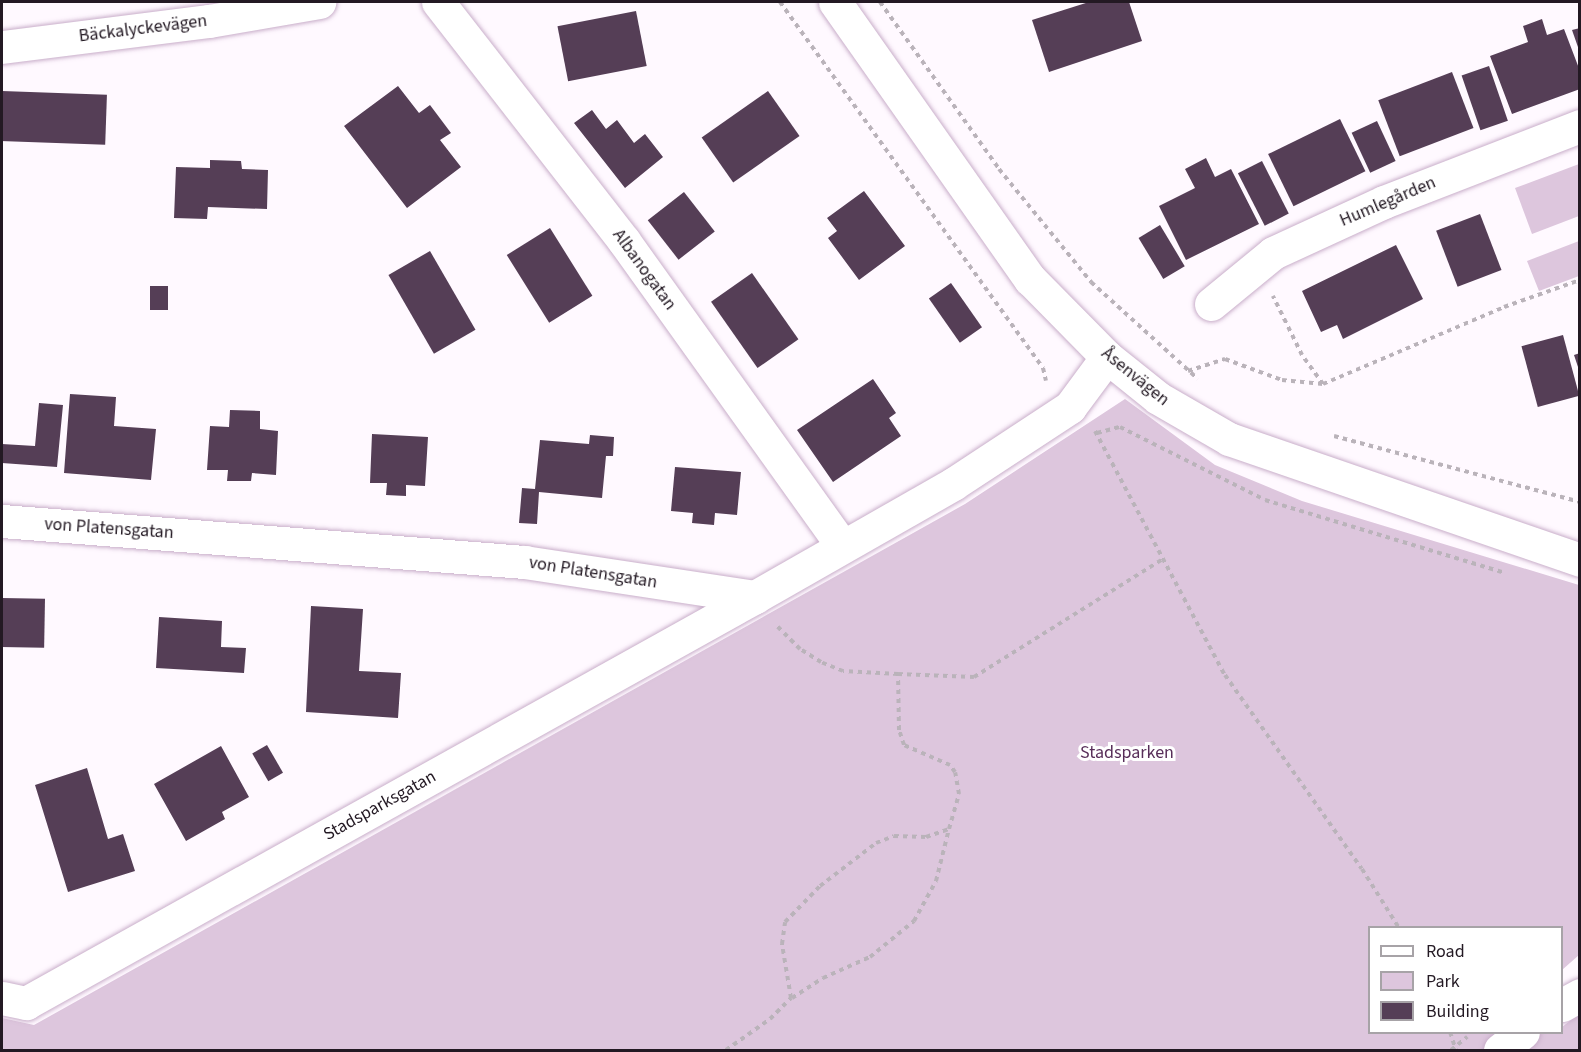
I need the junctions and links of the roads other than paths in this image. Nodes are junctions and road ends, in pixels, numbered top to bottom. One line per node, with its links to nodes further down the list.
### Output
1 (319, 2): 4 (street, Bäckalyckevägen)
2 (438, 2): 9 (street, Albanogatan)
3 (835, 2): 7 (street, Åsenvägen)
4 (2, 47)
5 (1580, 126): 6 (street, Humlegården)
6 (1211, 304)
7 (1107, 357): 9 (street); 10 (street, Åsenvägen)
8 (2, 521): 11 (street, von Platensgatan)
9 (842, 545): 11 (street)
10 (1580, 560)
11 (755, 597): 13 (street, Stadsparksgatan)
12 (1580, 995): 14 (street)
13 (2, 998)
14 (1563, 1004)
15 (1520, 1034): 16 (street)
16 (1500, 1050)

